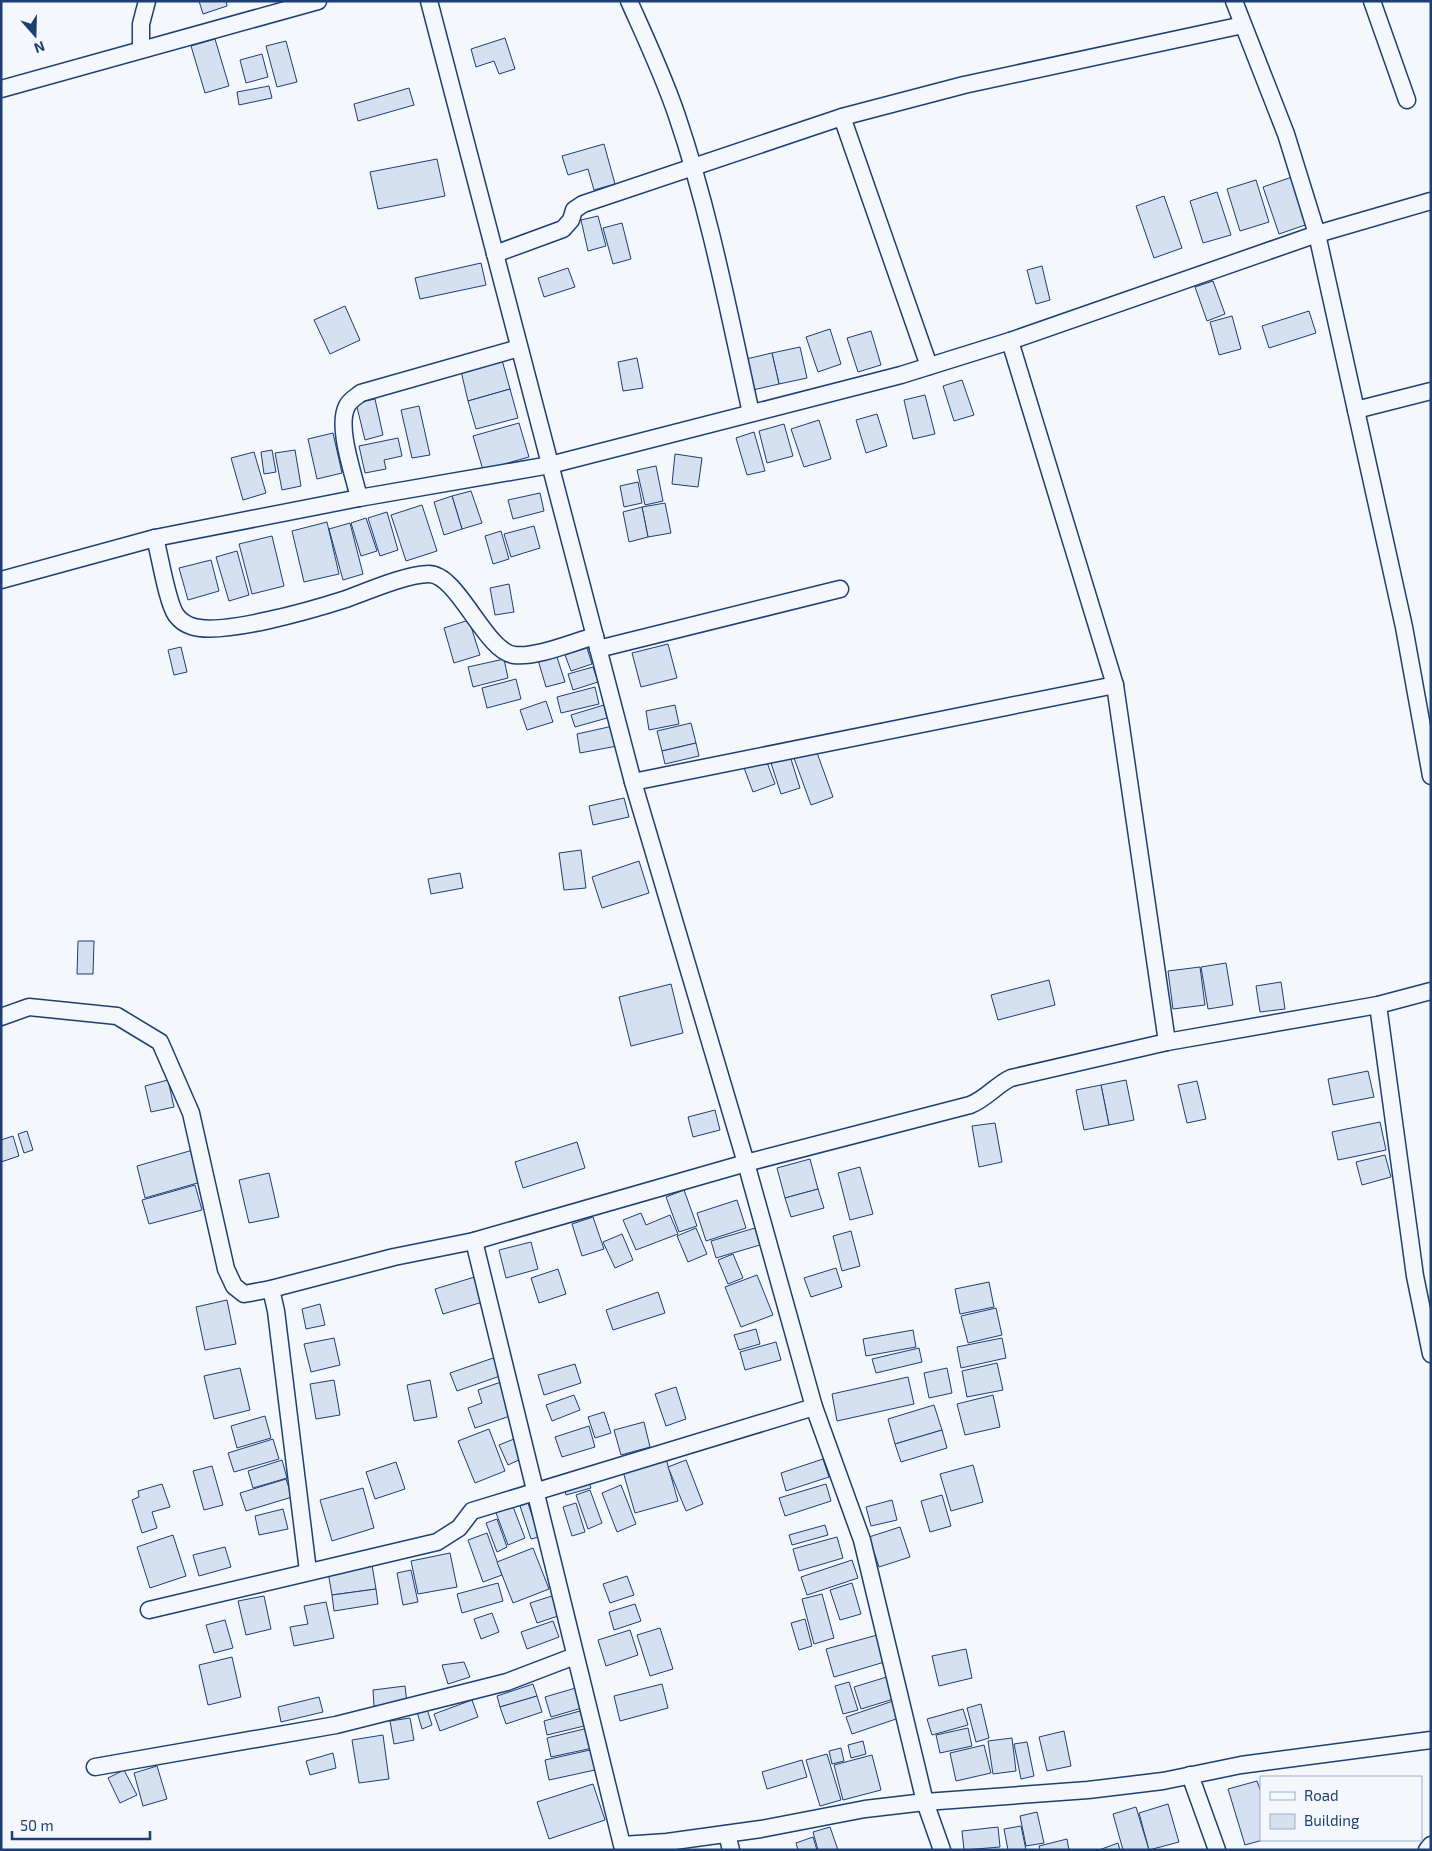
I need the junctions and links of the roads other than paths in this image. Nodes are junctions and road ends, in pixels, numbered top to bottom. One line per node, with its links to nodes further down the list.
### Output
1 (147, 1): 8 (street)
2 (318, 1): 8 (street)
3 (429, 1): 15 (street)
4 (629, 1): 12 (street)
5 (1234, 1): 7 (street)
6 (1372, 1): 10 (street)
7 (1244, 25): 11 (street); 14 (street)
8 (141, 49): 9 (street)
9 (1, 89)
10 (1408, 100)
11 (842, 117): 12 (street); 18 (street)
12 (693, 166): 15 (street); 21 (street)
13 (1431, 201): 14 (street)
14 (1317, 234): 16 (street); 20 (street)
15 (495, 254): 17 (street)
16 (1010, 341): 18 (street); 28 (street)
17 (519, 348): 22 (street); 23 (street)
18 (929, 366): 21 (street)
19 (1431, 391): 20 (street)
20 (1356, 410): 29 (street)
21 (751, 413): 22 (street)
22 (550, 465): 23 (street); 27 (street)
23 (359, 498): 24 (street)
24 (155, 538): 25 (street); 27 (street)
25 (1, 580)
26 (840, 589): 27 (street)
27 (596, 643): 30 (street)
28 (1115, 685): 30 (street); 34 (street)
29 (1431, 776)
30 (633, 782): 35 (street)
31 (1431, 991): 32 (street)
32 (1378, 1005): 34 (street); 38 (street)
33 (1, 1017): 37 (street)
34 (1167, 1042): 35 (street)
35 (746, 1164): 36 (street); 39 (street)
36 (474, 1241): 37 (street); 40 (street)
37 (271, 1289): 41 (street)
38 (1431, 1354)
39 (814, 1407): 40 (street); 47 (street)
40 (534, 1492): 41 (street); 43 (street)
41 (308, 1571): 42 (street)
42 (149, 1610)
43 (575, 1656): 45 (street); 50 (street)
44 (1431, 1740): 46 (street)
45 (95, 1767)
46 (1190, 1776): 47 (street); 52 (street)
47 (925, 1802): 48 (street); 51 (street)
48 (729, 1842): 50 (street)
49 (1431, 1845): 53 (street)
50 (622, 1847)
51 (942, 1850)
52 (1217, 1850)
53 (1427, 1850)

